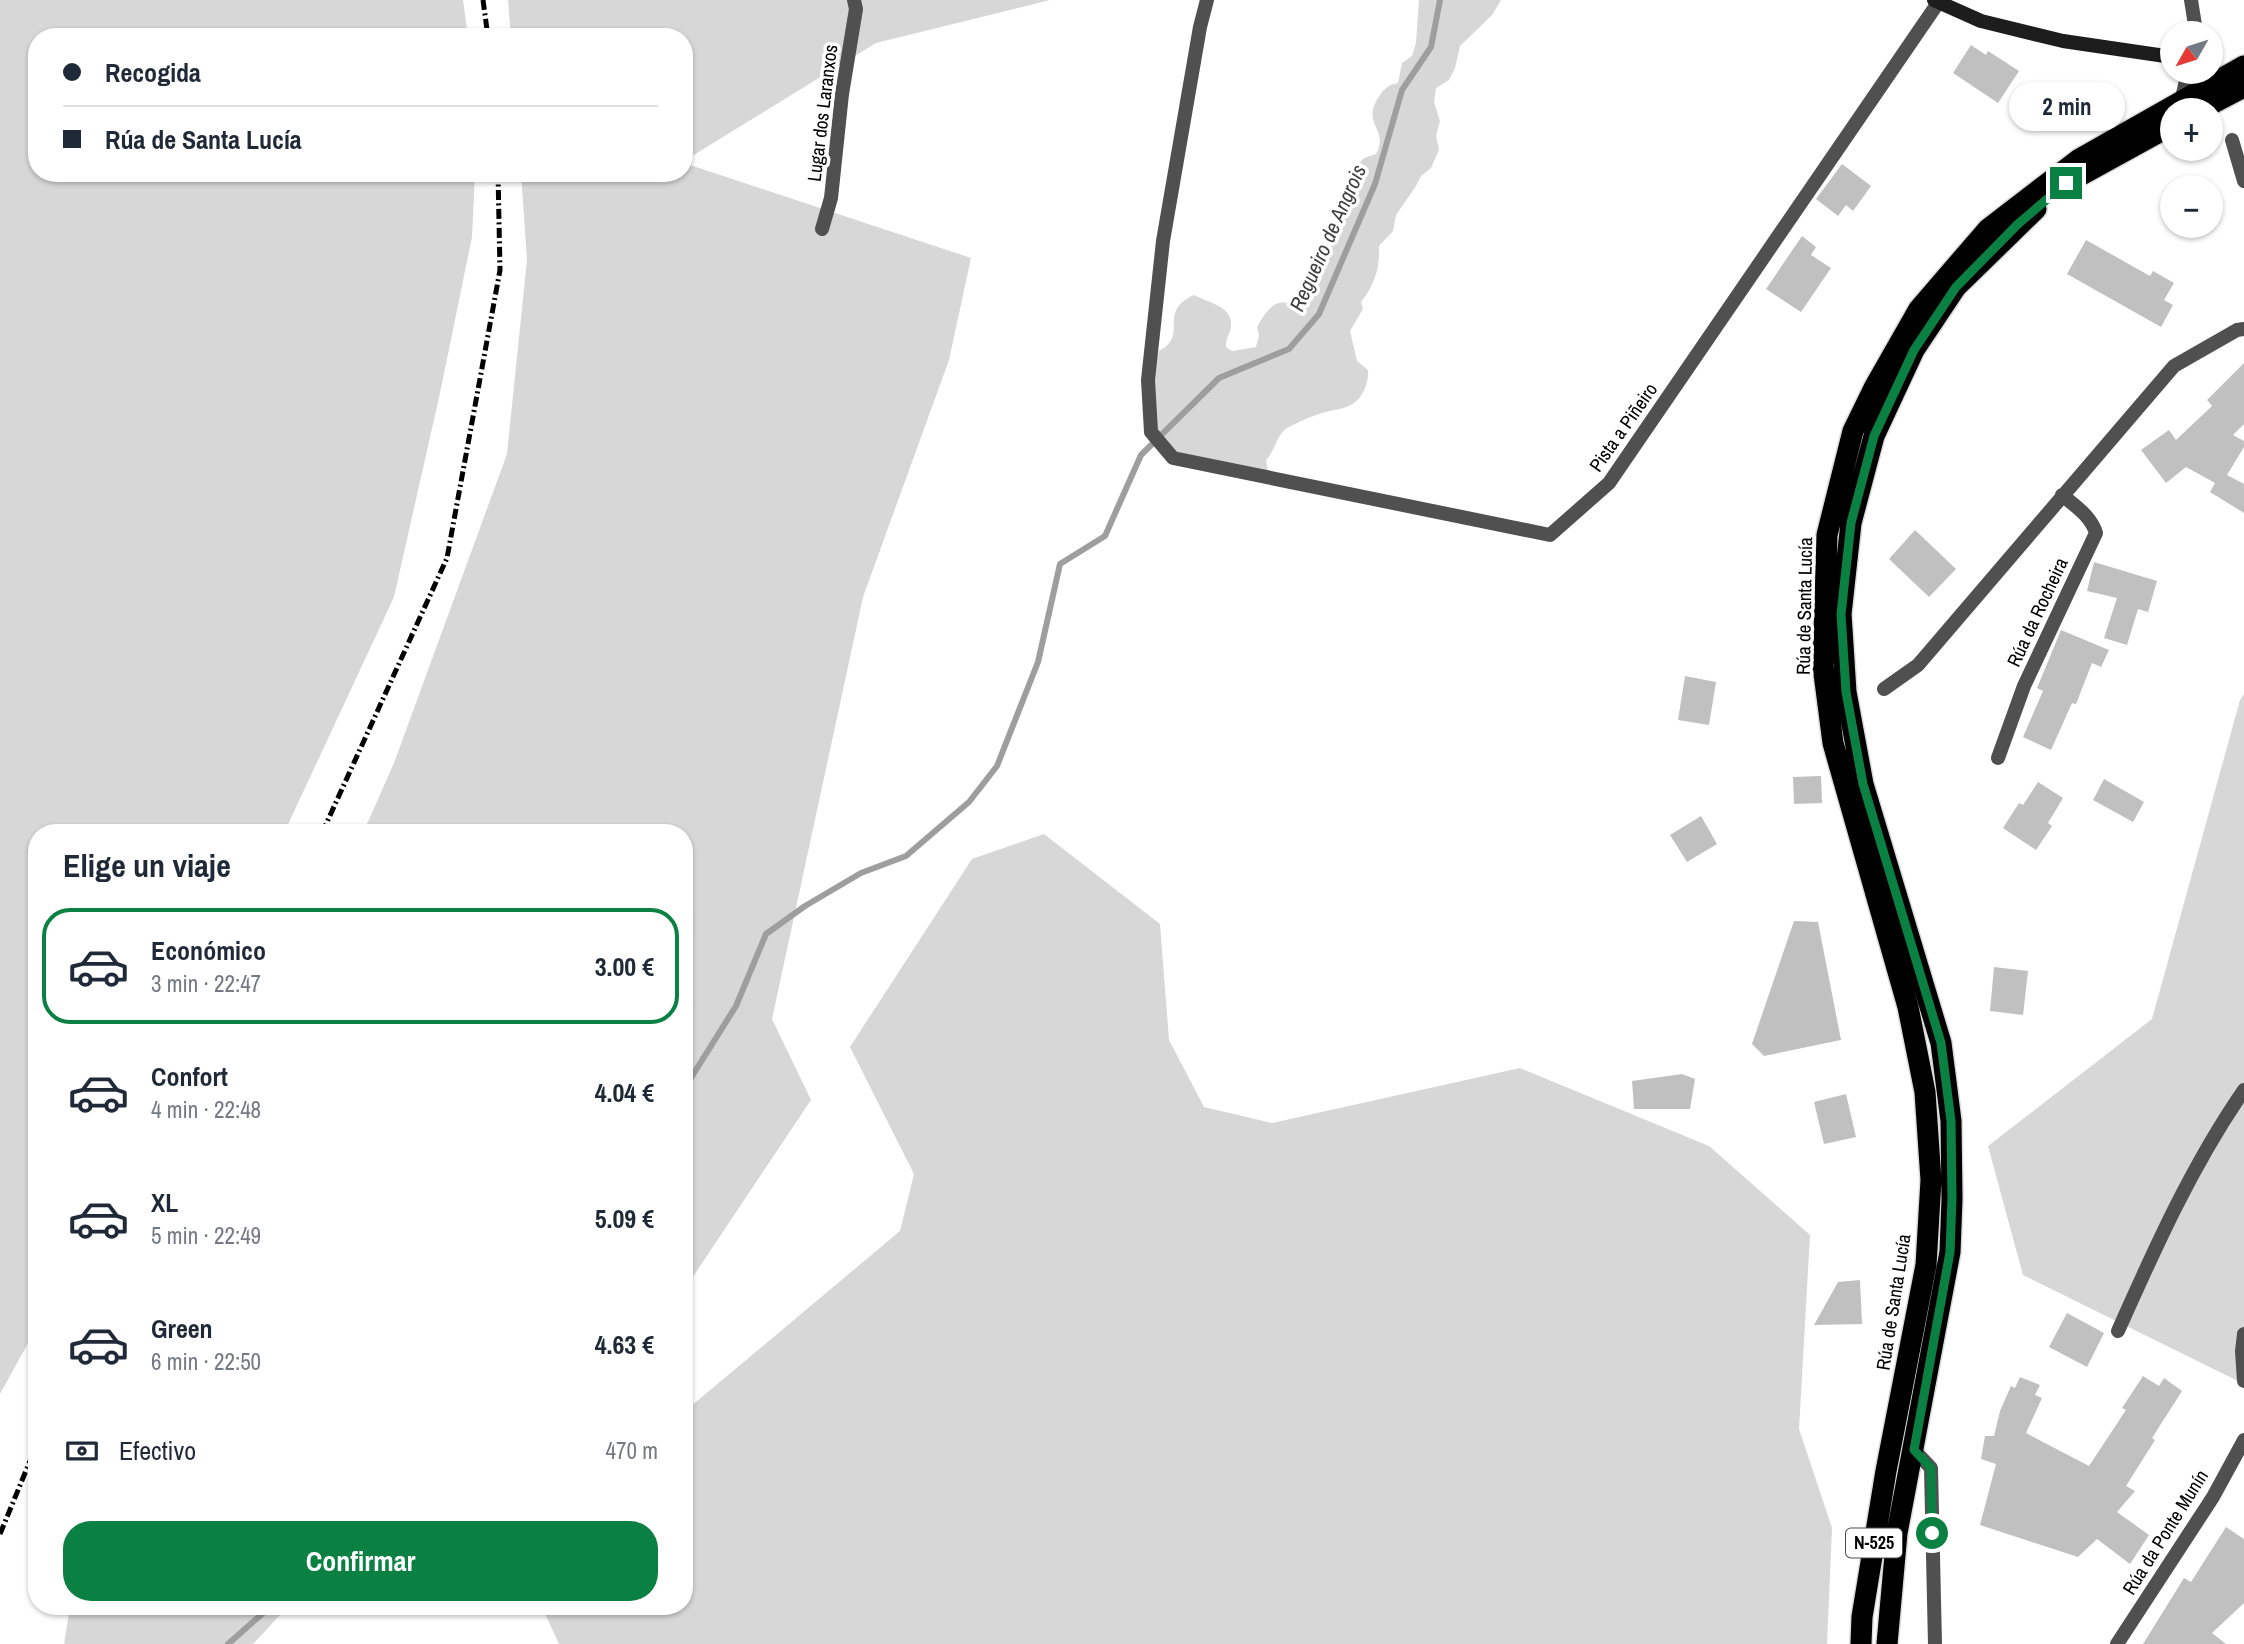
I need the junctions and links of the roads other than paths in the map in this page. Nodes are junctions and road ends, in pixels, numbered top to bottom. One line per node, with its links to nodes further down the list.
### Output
1 (854, 0): 15 (street, Lugar dos Laranxos)
2 (1207, 0): 4 (street, Pista a Piñeiro)
3 (2191, 0): 5 (street)
4 (1937, 1): 6 (street)
5 (2194, 21)
6 (2160, 55)
7 (2244, 66): 9 (highway, Rúa de Santa Lucía / N-525)
8 (2244, 86): 10 (highway, Rúa de Santa Lucía / N-525)
9 (2201, 98)
10 (2212, 98)
11 (2160, 120): 26 (highway, Rúa de Santa Lucía / N-525)
12 (2160, 132): 25 (highway, Rúa de Santa Lucía / N-525)
13 (2232, 140): 14 (street)
14 (2244, 181)
15 (822, 229)
16 (2244, 329): 17 (street)
17 (2062, 495): 18 (street); 19 (street, Rúa da Rocheira)
18 (1884, 689)
19 (1998, 758)
20 (2244, 1090): 21 (street)
21 (2118, 1331)
22 (2244, 1334): 23 (street)
23 (2244, 1381)
24 (2244, 1440): 29 (street, Rúa da Ponte Munín)
25 (1914, 1450): 27 (highway, N-525); 28 (street)
26 (1861, 1644)
27 (1887, 1644)
28 (1935, 1644)
29 (2117, 1644)

